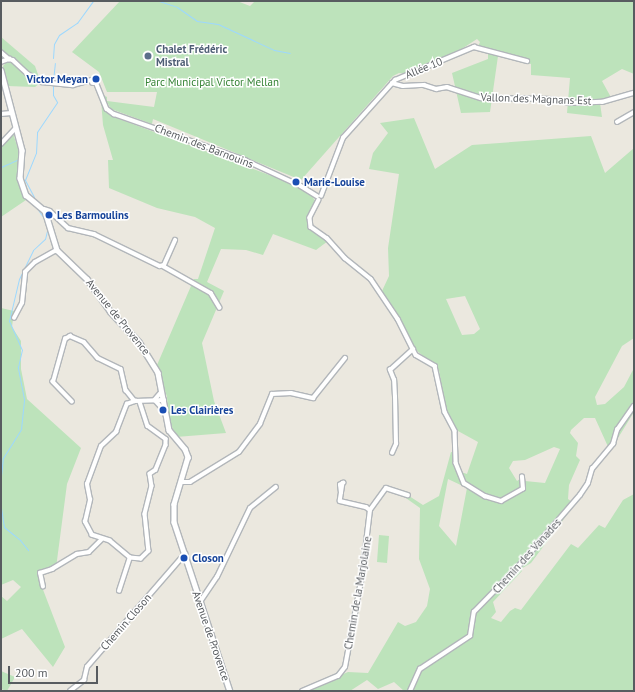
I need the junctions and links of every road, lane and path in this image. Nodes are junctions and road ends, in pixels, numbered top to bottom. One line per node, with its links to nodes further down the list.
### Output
1 (1, 52): 2 (street, Chemin des Barnouins)
2 (9, 59): 4 (street); 14 (street, Chemin des Barnouins)
3 (527, 61): 6 (street, Allée 10)
4 (1, 62)
5 (1, 70): 8 (street)
6 (392, 83): 7 (street, Vallon des Magnans Est); 14 (street, Allée 10)
7 (634, 93)
8 (11, 112): 10 (street); 12 (street)
9 (634, 112): 11 (street)
10 (1, 114)
11 (617, 122)
12 (15, 129): 13 (street); 15 (street)
13 (1, 144)
14 (319, 198): 21 (street)
15 (44, 209): 17 (street, Avenue de Provence); 18 (street)
16 (175, 240): 18 (street)
17 (57, 250): 20 (street); 23 (street, Avenue de Provence)
18 (163, 266): 19 (street)
19 (220, 308)
20 (14, 318)
21 (413, 348): 31 (street); 32 (street)
22 (345, 358): 33 (street)
23 (163, 391): 24 (street); 25 (street, Avenue de Provence)
24 (155, 400): 25 (street); 28 (street); 30 (street)
25 (164, 400): 30 (street, Avenue de Provence)
26 (135, 401): 27 (street); 28 (street); 38 (street)
27 (72, 402)
28 (140, 402): 40 (street)
29 (634, 406): 47 (street, Chemin des Vanades)
30 (166, 413): 33 (street, Avenue de Provence)
31 (392, 453)
32 (522, 477)
33 (181, 482): 39 (street, Avenue de Provence)
34 (276, 486): 43 (street)
35 (341, 493): 37 (street)
36 (408, 494): 37 (street)
37 (370, 510): 46 (street, Chemin de la Marjolaine)
38 (101, 540): 40 (street); 41 (street)
39 (186, 554): 43 (street, Avenue de Provence); 44 (street, Chemin Closon)
40 (130, 558): 42 (street)
41 (43, 587)
42 (119, 591)
43 (200, 602): 45 (street, Avenue de Provence)
44 (70, 691)
45 (230, 691)
46 (302, 691)
47 (410, 691)

